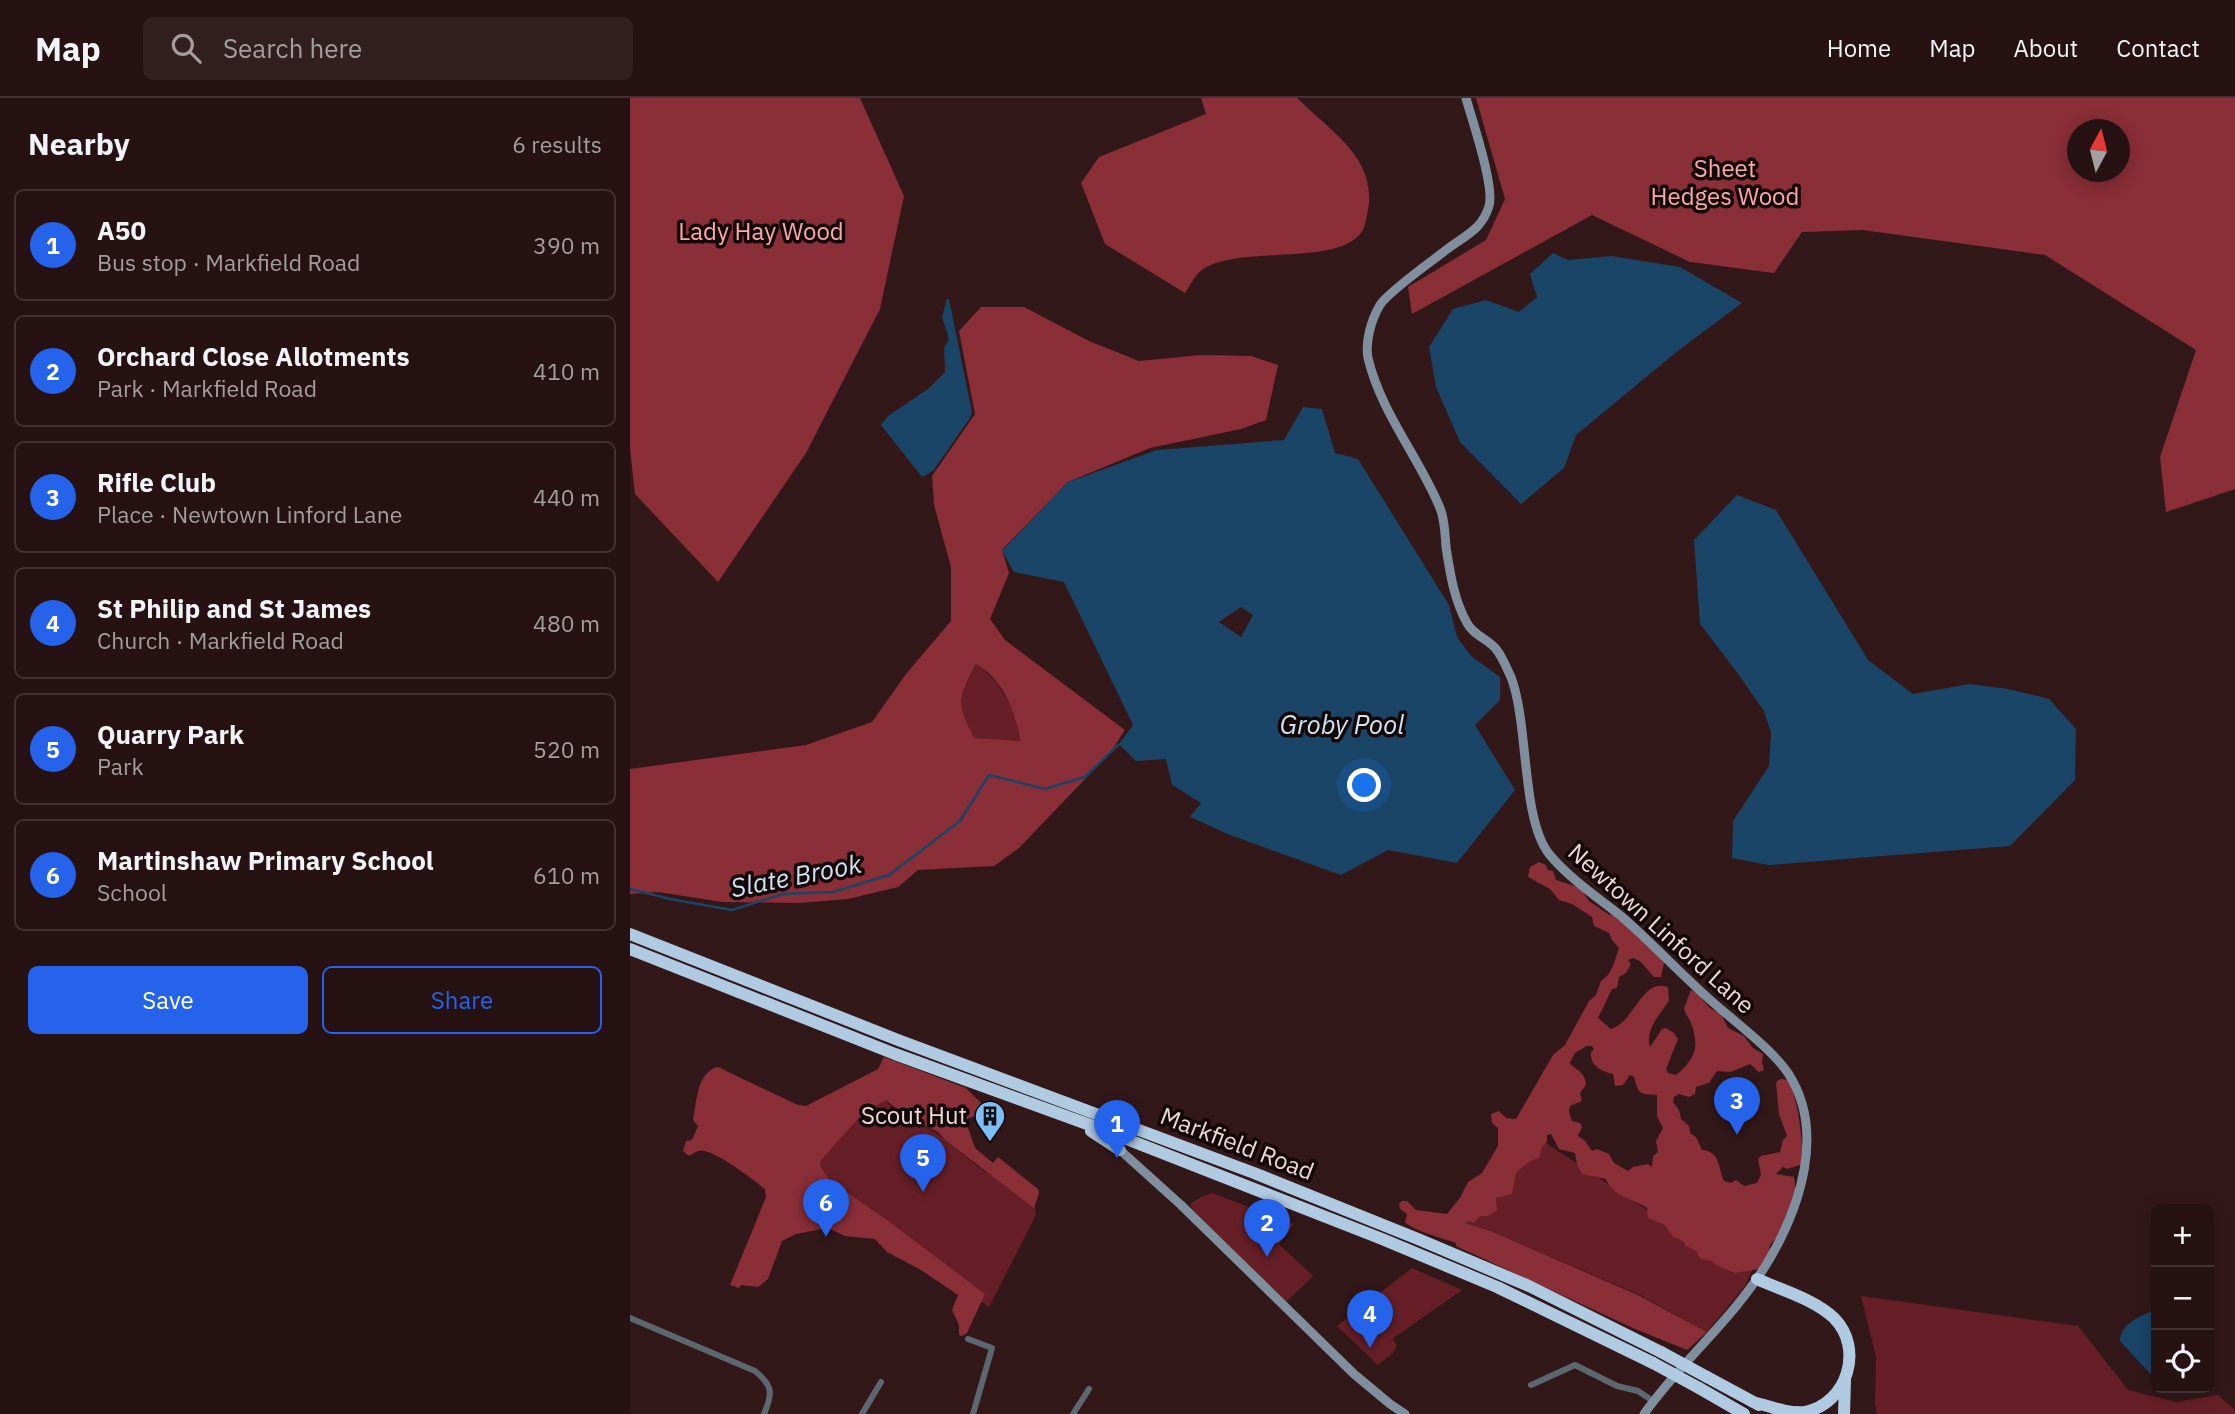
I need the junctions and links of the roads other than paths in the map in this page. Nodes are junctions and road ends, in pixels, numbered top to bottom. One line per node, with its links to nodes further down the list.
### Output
1 (1466, 98): 6 (street, Newtown Linford Lane)
2 (630, 934): 13 (highway, Markfield Road, bridge)
3 (630, 949): 4 (highway, Markfield Road)
4 (1051, 1110): 5 (highway); 21 (highway, Markfield Road, bridge)
5 (1120, 1150): 19 (street)
6 (1757, 1279): 10 (highway); 14 (street, Newtown Linford Lane)
7 (630, 1318): 15 (street)
8 (968, 1339): 17 (street)
9 (1535, 1372): 14 (street)
10 (1846, 1377): 13 (highway); 23 (highway)
11 (881, 1382): 16 (street)
12 (1089, 1389): 18 (street)
13 (1752, 1402): 22 (highway, Markfield Road)
14 (1649, 1408): 20 (street)
15 (764, 1414)
16 (862, 1414)
17 (973, 1414)
18 (1073, 1414)
19 (1405, 1414)
20 (1658, 1414)
21 (1744, 1414)
22 (1775, 1414)
23 (1844, 1414)

